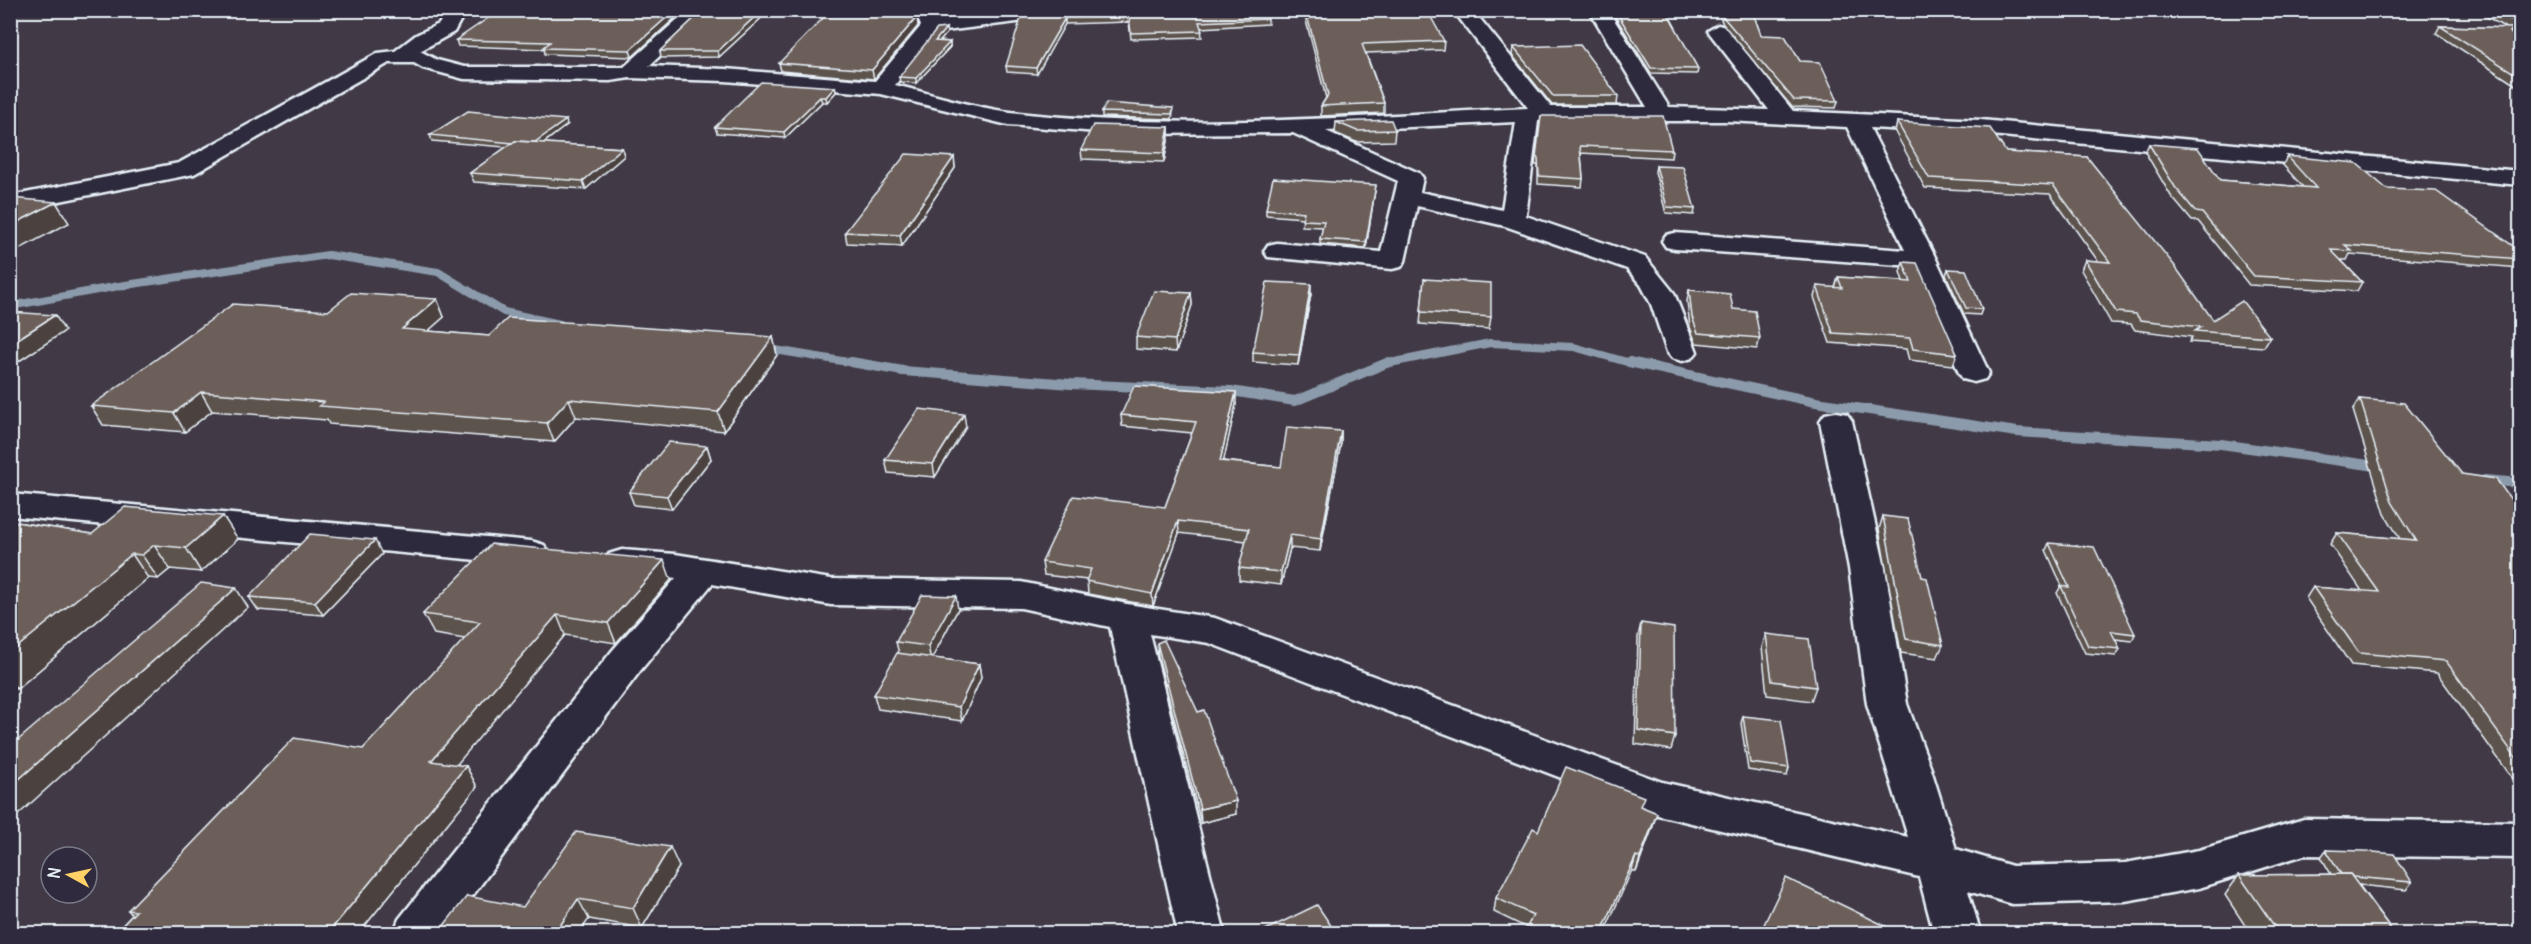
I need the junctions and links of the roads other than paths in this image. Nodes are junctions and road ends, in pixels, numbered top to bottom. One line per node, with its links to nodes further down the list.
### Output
1 (457, 10): 10 (street)
2 (700, 10): 11 (street)
3 (1065, 10): 8 (street)
4 (1126, 10): 7 (street)
5 (1462, 10): 14 (street)
6 (1598, 10): 13 (street)
7 (1170, 15)
8 (931, 19): 12 (street)
9 (1718, 31): 15 (street)
10 (400, 57): 11 (street); 20 (street)
11 (630, 72): 12 (street)
12 (881, 88): 17 (street)
13 (1662, 114): 14 (street); 15 (street)
14 (1536, 115): 17 (street); 21 (street)
15 (1786, 117): 16 (street)
16 (1855, 121): 18 (street); 24 (street)
17 (1295, 126): 19 (street)
18 (2520, 178)
19 (1407, 196): 21 (street); 23 (street)
20 (10, 204)
21 (1513, 220): 25 (street)
22 (1675, 240): 24 (street)
23 (1277, 251)
24 (1923, 259): 26 (street)
25 (1682, 352)
26 (1974, 373)
27 (1836, 421): 32 (street)
28 (10, 505): 29 (street)
29 (703, 571): 30 (street); 33 (street)
30 (1127, 617): 32 (street); 34 (street)
31 (2520, 840): 32 (street)
32 (1938, 863): 35 (street)
33 (416, 933)
34 (1202, 933)
35 (1958, 933)

